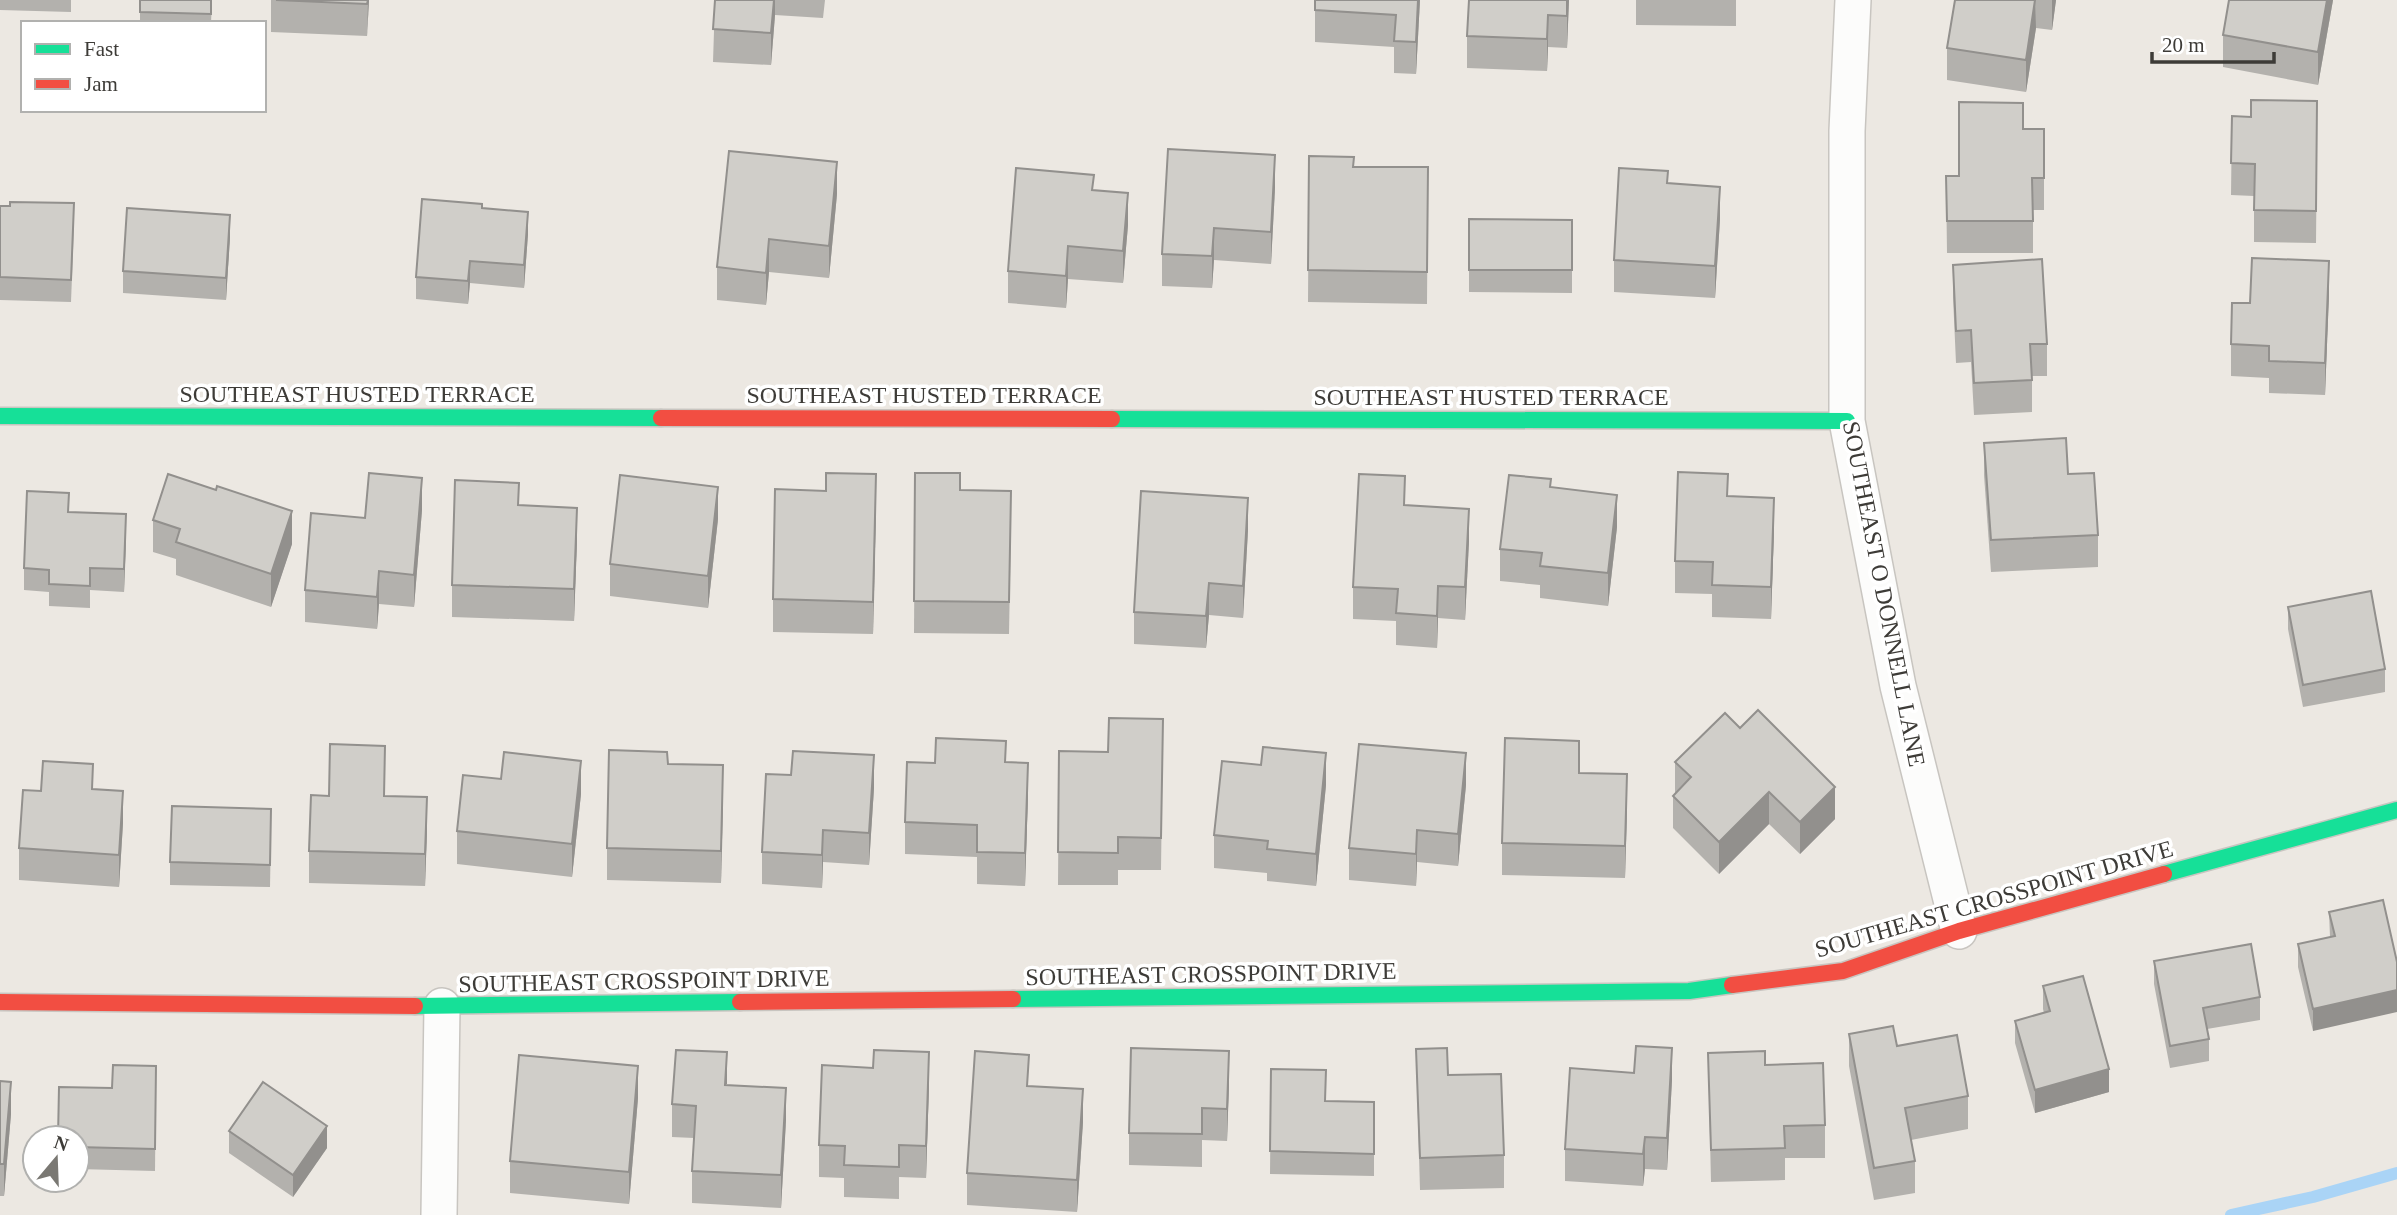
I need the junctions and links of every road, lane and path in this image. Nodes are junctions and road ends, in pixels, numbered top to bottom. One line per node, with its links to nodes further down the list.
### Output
1 (1853, 0): 3 (street, SOUTHEAST O DONNELL LANE)
2 (0, 416): 3 (street, SOUTHEAST HUSTED TERRACE)
3 (1847, 421): 5 (street, SOUTHEAST O DONNELL LANE)
4 (2397, 810): 5 (street, SOUTHEAST CROSSPOINT DRIVE)
5 (1959, 931): 7 (street, SOUTHEAST CROSSPOINT DRIVE)
6 (0, 1002): 7 (street, SOUTHEAST CROSSPOINT DRIVE)
7 (442, 1006): 8 (street)
8 (439, 1215)

